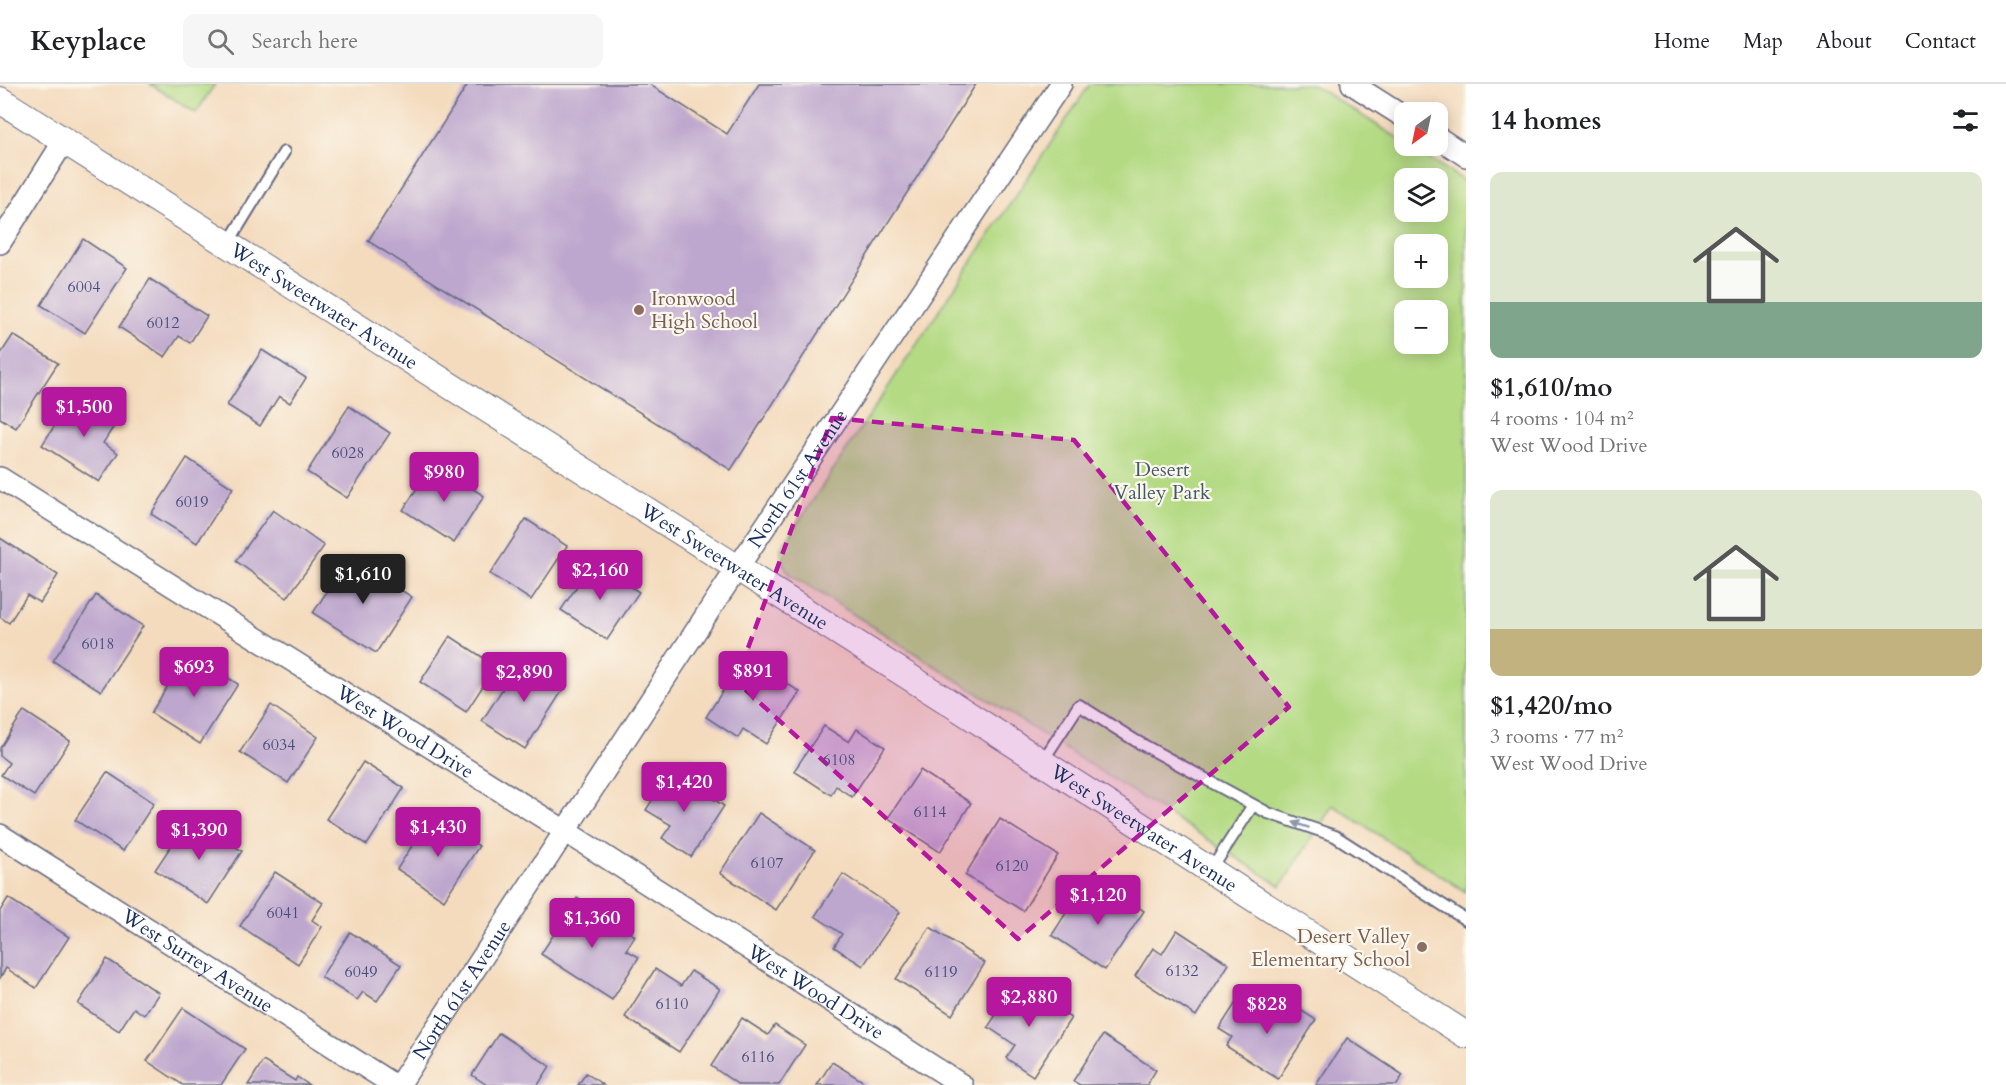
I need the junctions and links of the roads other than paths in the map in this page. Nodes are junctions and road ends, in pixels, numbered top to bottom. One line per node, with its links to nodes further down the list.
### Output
1 (1061, 84): 12 (street, North 61st Avenue)
2 (1352, 84): 4 (street)
3 (0, 100): 5 (street, West Sweetwater Avenue)
4 (1394, 111)
5 (64, 141): 9 (street); 10 (street, West Sweetwater Avenue)
6 (1448, 144): 8 (street)
7 (284, 152): 10 (lane)
8 (1466, 156)
9 (0, 243)
10 (227, 245): 12 (street, West Sweetwater Avenue)
11 (0, 478): 15 (street, West Wood Drive)
12 (737, 568): 13 (street, West Sweetwater Avenue); 15 (street, North 61st Avenue)
13 (1042, 762): 14 (lane); 17 (street, West Sweetwater Avenue)
14 (1254, 805): 17 (lane); 18 (lane, one-way to 14)
15 (565, 831): 21 (street, North 61st Avenue); 22 (street, West Wood Drive)
16 (0, 835): 20 (street, West Surrey Avenue)
17 (1211, 870): 19 (street, West Sweetwater Avenue)
18 (1466, 920)
19 (1466, 1035)
20 (394, 1085)
21 (399, 1085)
22 (962, 1085)

